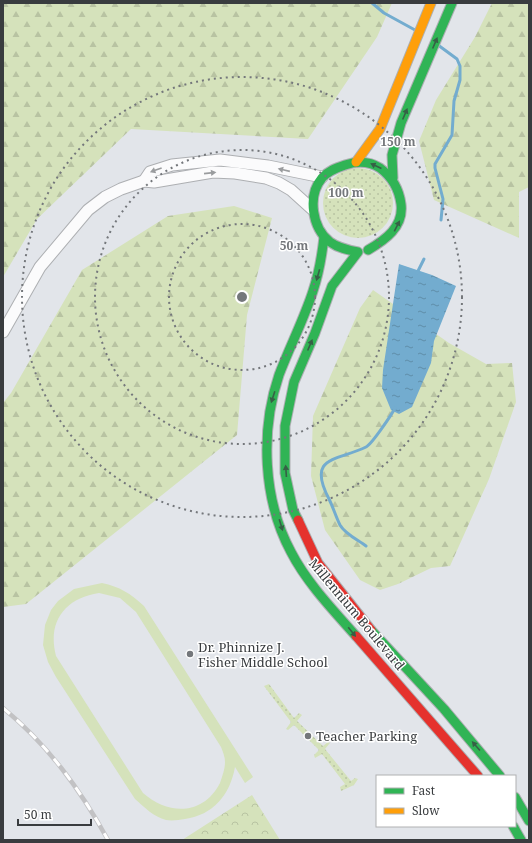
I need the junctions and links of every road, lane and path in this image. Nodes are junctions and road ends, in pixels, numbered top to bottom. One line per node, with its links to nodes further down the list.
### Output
1 (431, 3): 3 (street)
2 (452, 3): 5 (street, one-way to 2)
3 (356, 162): 4 (street); 5 (street, one-way to 3)
4 (322, 176): 6 (street, one-way to 6); 7 (street)
5 (393, 178): 9 (street, one-way to 5)
6 (144, 180): 7 (street, one-way to 7); 10 (street)
7 (312, 209): 8 (street)
8 (324, 237): 9 (street); 11 (street, Millennium Boulevard, one-way to 11)
9 (363, 251): 12 (street, Millennium Boulevard, one-way to 9)
10 (3, 332)
11 (477, 775)
12 (499, 775)
13 (516, 799): 14 (street)
14 (529, 821)
15 (514, 827): 16 (street)
16 (521, 840)

